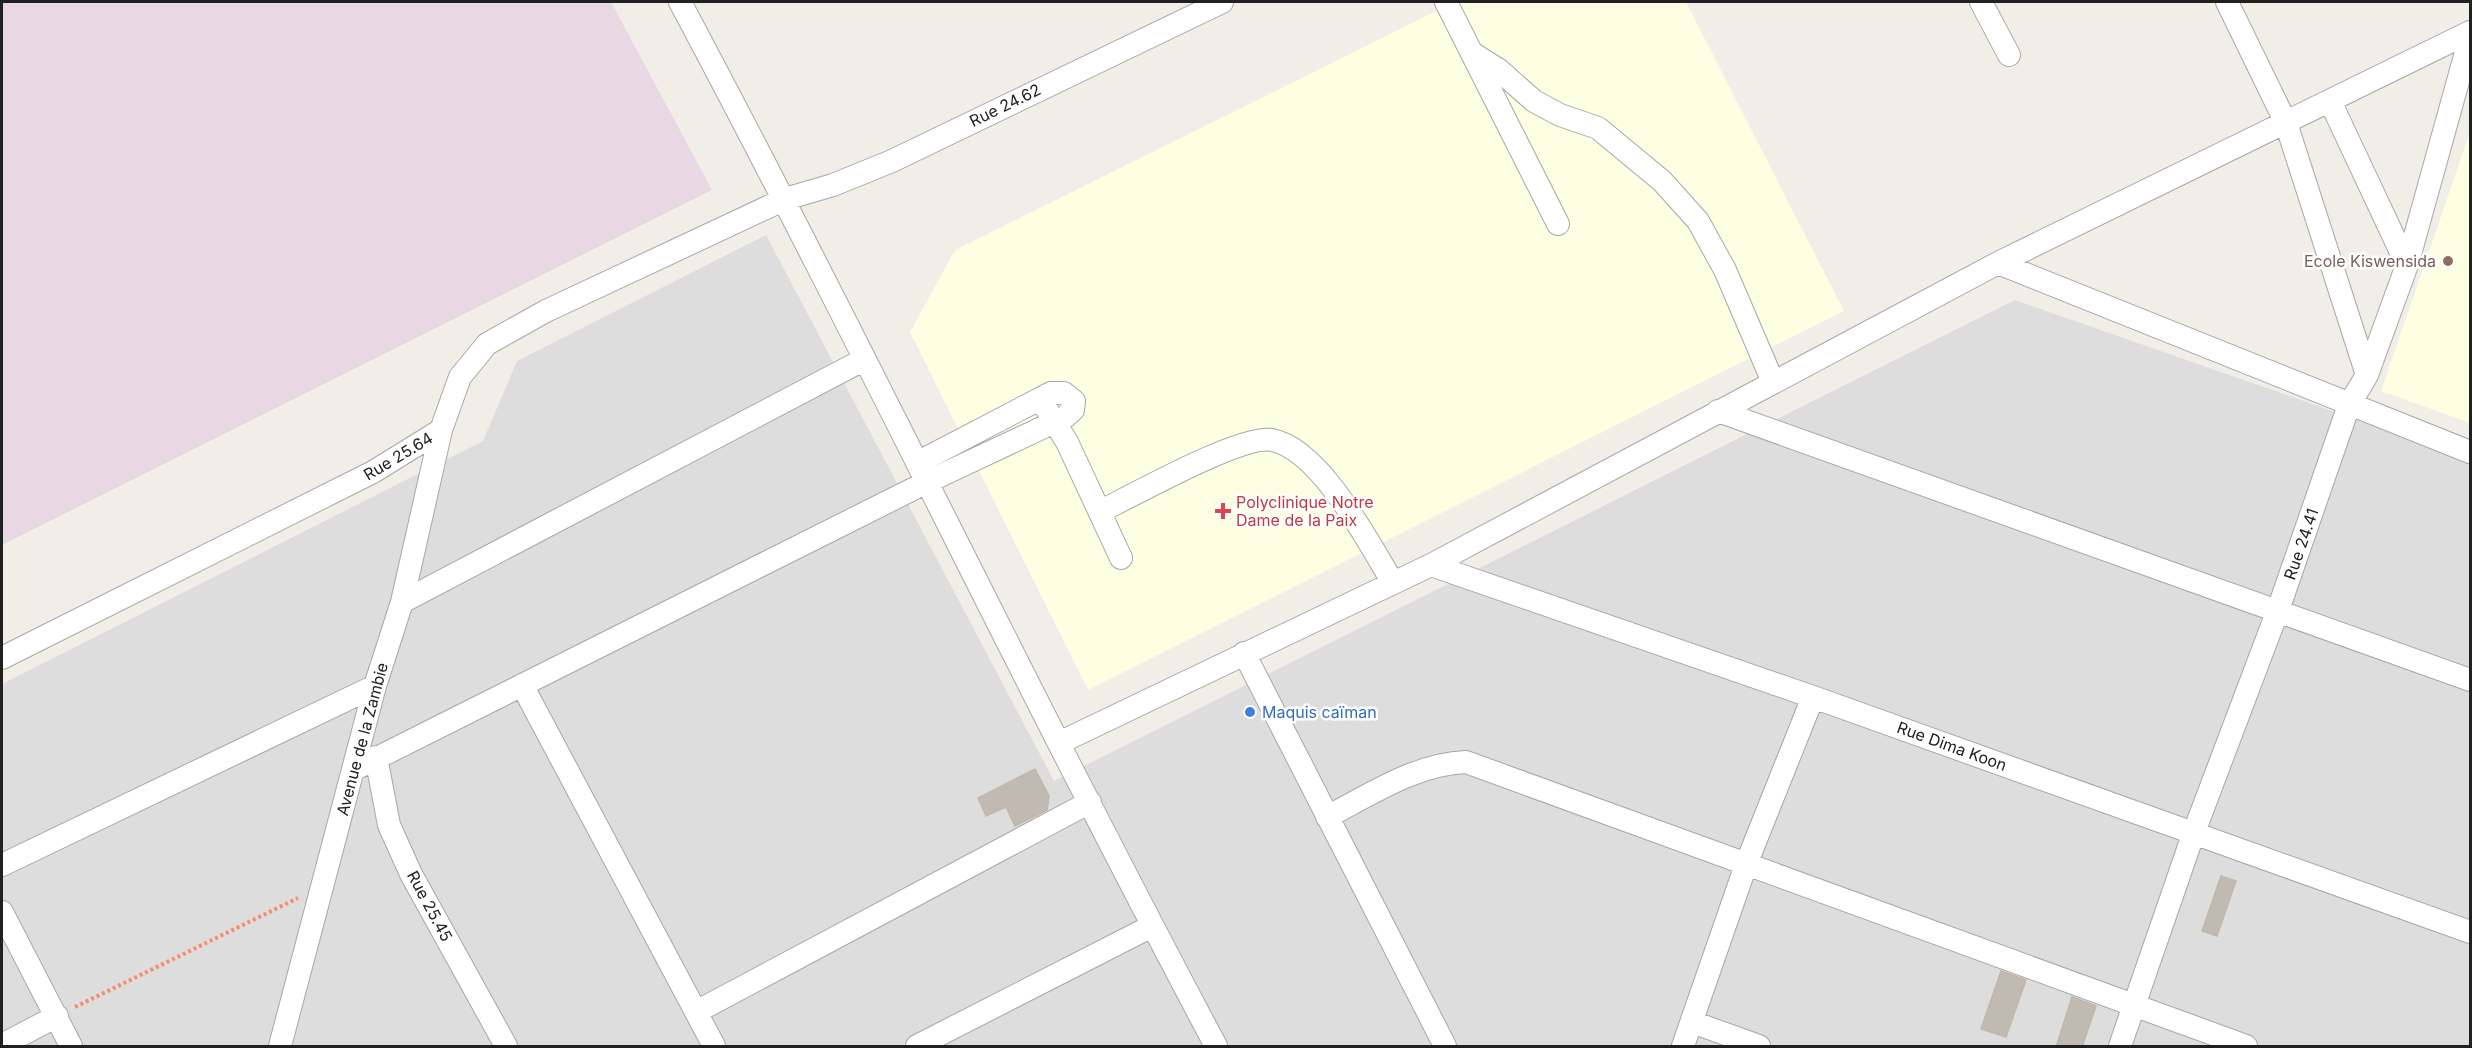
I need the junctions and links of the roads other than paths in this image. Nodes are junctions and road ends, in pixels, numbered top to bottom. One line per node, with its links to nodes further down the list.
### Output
1 (680, 2): 12 (street)
2 (1221, 2): 12 (street, Rue 24.62)
3 (1446, 2): 8 (street)
4 (1981, 2): 9 (street)
5 (2227, 2): 11 (street)
6 (2470, 32): 10 (street)
7 (2470, 38): 15 (street, Rue 24.41)
8 (1472, 53): 13 (street); 18 (street)
9 (2010, 55)
10 (2330, 101): 11 (street); 15 (street)
11 (2286, 123): 14 (street); 17 (street)
12 (785, 199): 16 (street); 22 (street, Rue 25.64)
13 (1558, 224)
14 (1998, 262): 18 (street); 19 (street)
15 (2407, 265): 17 (street, Rue 24.41)
16 (863, 360): 24 (street); 29 (street)
17 (2367, 375): 19 (street, Rue 24.41)
18 (1773, 382): 20 (street)
19 (2349, 405): 23 (street); 30 (street, Rue 24.41)
20 (1718, 411): 27 (street); 30 (street)
21 (1054, 423): 24 (street); 24 (street); 25 (street)
22 (441, 430): 29 (street, Avenue de la Zambie); 32 (street, Rue 25.64)
23 (2470, 452)
24 (922, 473): 35 (street); 37 (street)
25 (1101, 511): 26 (street); 28 (street)
26 (1121, 558)
27 (1431, 565): 28 (street); 36 (street, Rue Dima Koon)
28 (1392, 583): 31 (street)
29 (402, 602): 34 (street, Avenue de la Zambie)
30 (2278, 610): 33 (street); 42 (street, Rue 24.41)
31 (1244, 653): 37 (street); 41 (street)
32 (2, 658)
33 (2470, 680)
34 (375, 686): 39 (street, Avenue de la Zambie); 44 (street)
35 (522, 686): 38 (street); 49 (street)
36 (1813, 697): 42 (street, Rue Dima Koon); 43 (street)
37 (1060, 742): 40 (street)
38 (376, 757): 39 (street); 55 (street, Rue 25.45)
39 (353, 771): 54 (street, Avenue de la Zambie)
40 (1090, 802): 46 (street); 49 (street)
41 (1327, 817): 43 (street); 59 (street)
42 (2194, 832): 47 (street, Rue Dima Koon); 48 (street, Rue 24.41)
43 (1747, 862): 48 (street); 51 (street)
44 (2, 865)
45 (2, 912): 50 (street)
46 (1152, 926): 57 (street); 58 (street)
47 (2470, 932)
48 (2134, 1006): 62 (street, Rue 24.41); 63 (street)
49 (696, 1012): 56 (street)
50 (57, 1016): 52 (street); 53 (street)
51 (1692, 1022): 60 (street); 61 (street)
52 (2, 1045)
53 (71, 1047)
54 (280, 1047)
55 (506, 1047)
56 (714, 1047)
57 (917, 1047)
58 (1216, 1047)
59 (1445, 1047)
60 (1683, 1047)
61 (1759, 1047)
62 (2120, 1047)
63 (2246, 1047)

